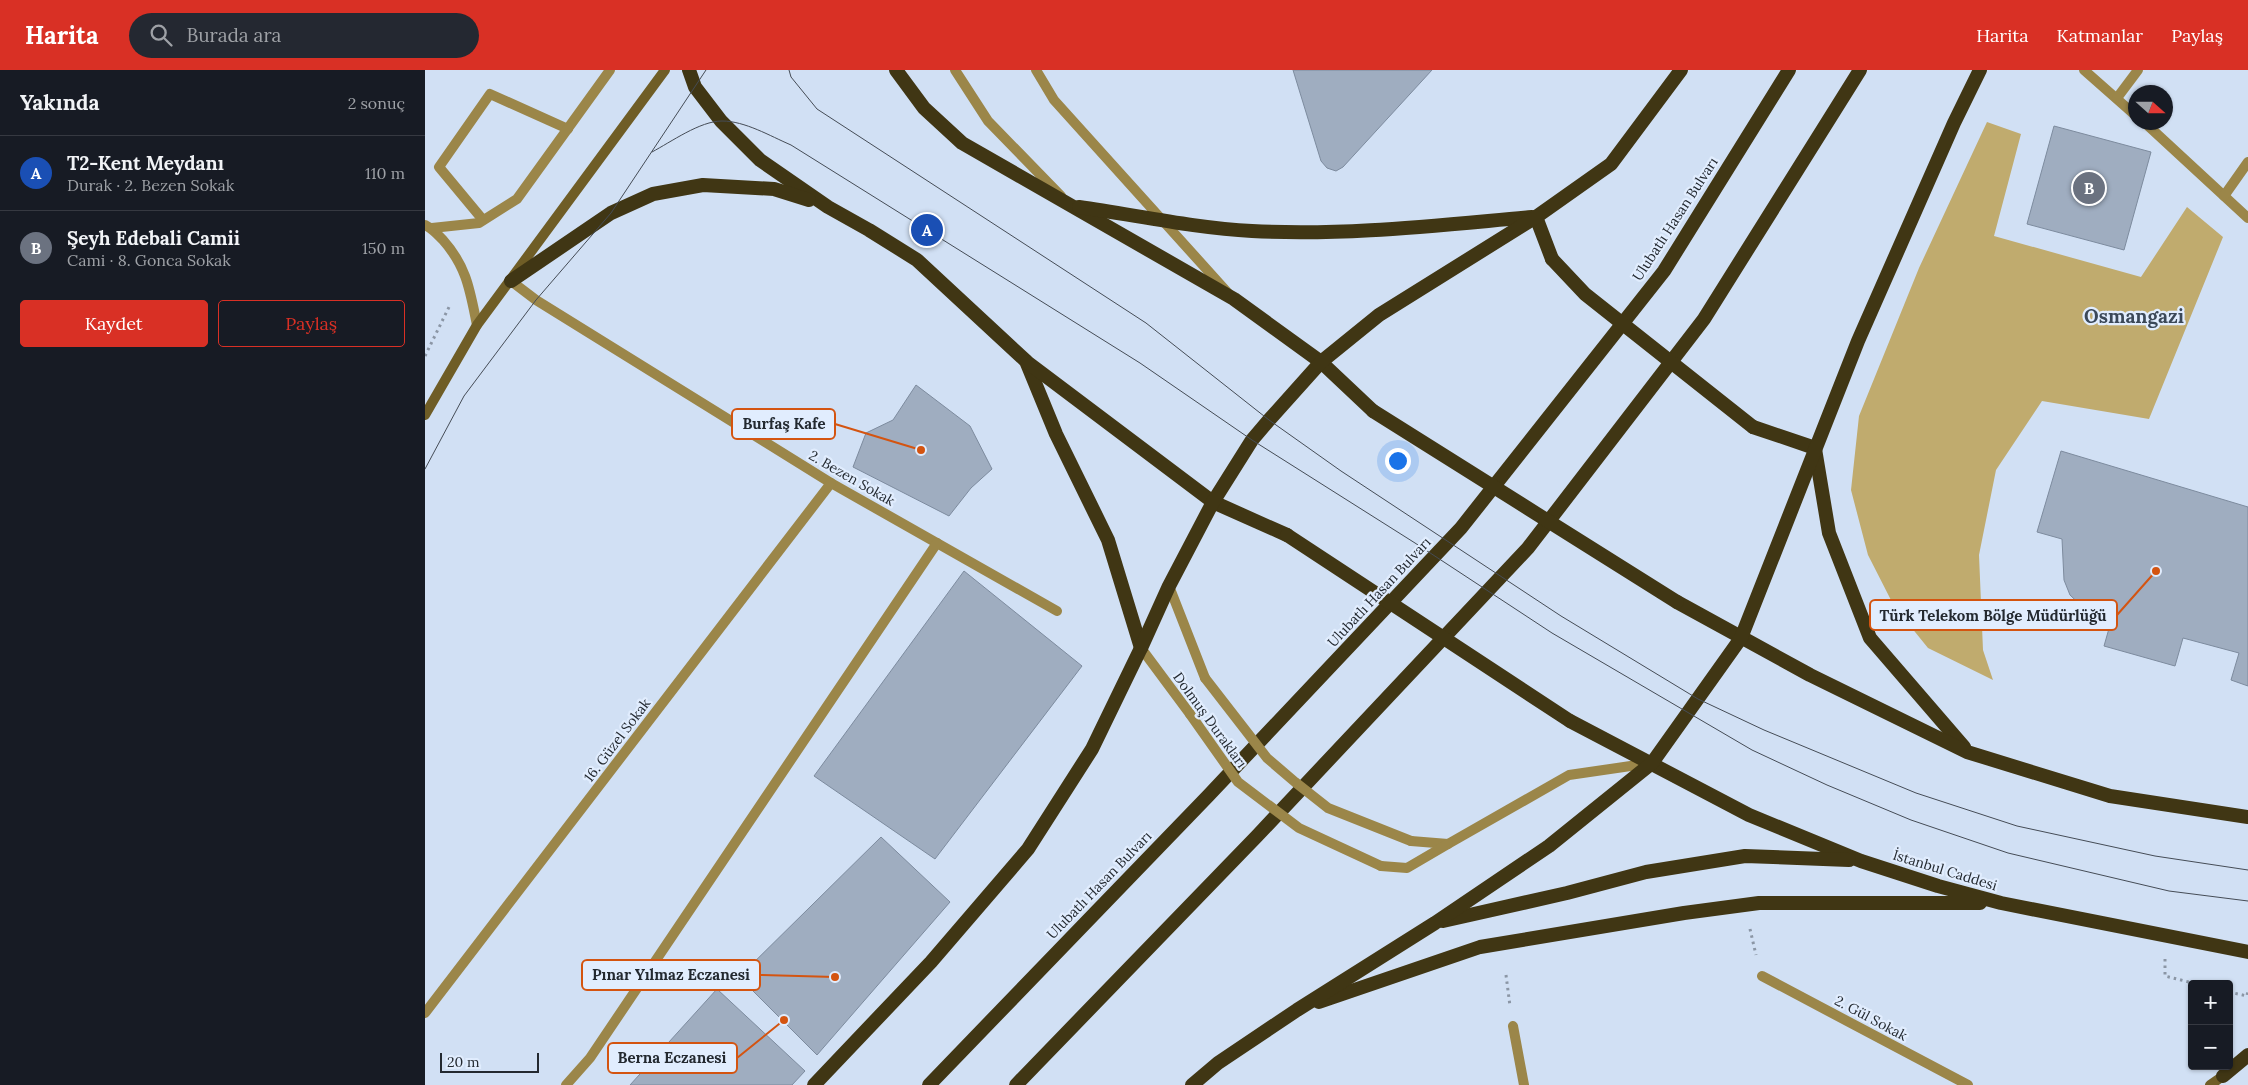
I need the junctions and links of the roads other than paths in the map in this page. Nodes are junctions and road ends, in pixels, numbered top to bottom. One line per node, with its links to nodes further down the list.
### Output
1 (610, 70): 15 (street)
2 (665, 70): 26 (main road)
3 (689, 70): 20 (highway)
4 (896, 70): 19 (highway)
5 (955, 70): 19 (street)
6 (1036, 70): 23 (street)
7 (1681, 70): 21 (highway)
8 (1789, 70): 57 (highway, Ulubatlı Hasan Bulvarı)
9 (1859, 70): 58 (highway)
10 (1980, 70): 32 (highway)
11 (2084, 70): 13 (street)
12 (2138, 70): 13 (street)
13 (2117, 98): 14 (street)
14 (2128, 108)
15 (568, 129): 24 (street); 24 (street)
16 (2153, 130): 18 (street)
17 (2248, 162): 18 (street)
18 (2224, 196): 22 (street)
19 (1071, 206): 23 (highway); 27 (highway)
20 (828, 207): 26 (highway); 29 (highway, İstanbul Caddesi)
21 (1536, 217): 23 (highway); 30 (highway); 32 (highway, bridge)
22 (2248, 218)
23 (1162, 219): 27 (street)
24 (483, 220): 25 (street)
25 (428, 227): 28 (street)
26 (511, 281): 28 (main road); 33 (street, 2. Bezen Sokak)
27 (1234, 299): 30 (highway)
28 (477, 325): 31 (main road)
29 (1026, 361): 34 (highway, İstanbul Caddesi); 39 (highway)
30 (1321, 362): 34 (highway); 38 (highway, bridge)
31 (425, 415)
32 (1815, 448): 38 (highway); 40 (highway)
33 (831, 483): 35 (street, 2. Bezen Sokak); 50 (street, 16. Güzel Sokak)
34 (1213, 502): 36 (highway); 41 (highway, İstanbul Caddesi, bridge)
35 (937, 543): 37 (street, 2. Bezen Sokak); 55 (street)
36 (1169, 586): 39 (highway); 43 (street, Dolmuş Durakları, bridge)
37 (1057, 612)
38 (1741, 638): 40 (highway); 41 (highway)
39 (1141, 648): 43 (street, Dolmuş Durakları, bridge); 56 (highway)
40 (1967, 752): 42 (highway)
41 (1652, 762): 43 (street, Dolmuş Durakları); 44 (highway, İstanbul Caddesi); 46 (highway)
42 (2248, 816)
43 (1448, 844)
44 (1861, 861): 45 (highway, İstanbul Caddesi); 46 (highway)
45 (2001, 903): 47 (highway, İstanbul Caddesi); 49 (highway)
46 (1435, 923): 49 (highway)
47 (2246, 953)
48 (1762, 976): 61 (street, 2. Gül Sokak)
49 (1297, 1010): 59 (highway)
50 (425, 1013)
51 (1513, 1026): 60 (street)
52 (2248, 1055): 54 (highway)
53 (2248, 1065): 54 (highway)
54 (2223, 1076): 62 (main road)
55 (567, 1085)
56 (814, 1085)
57 (929, 1085)
58 (1016, 1085)
59 (1191, 1085)
60 (1524, 1085)
61 (1968, 1085)
62 (2210, 1085)

